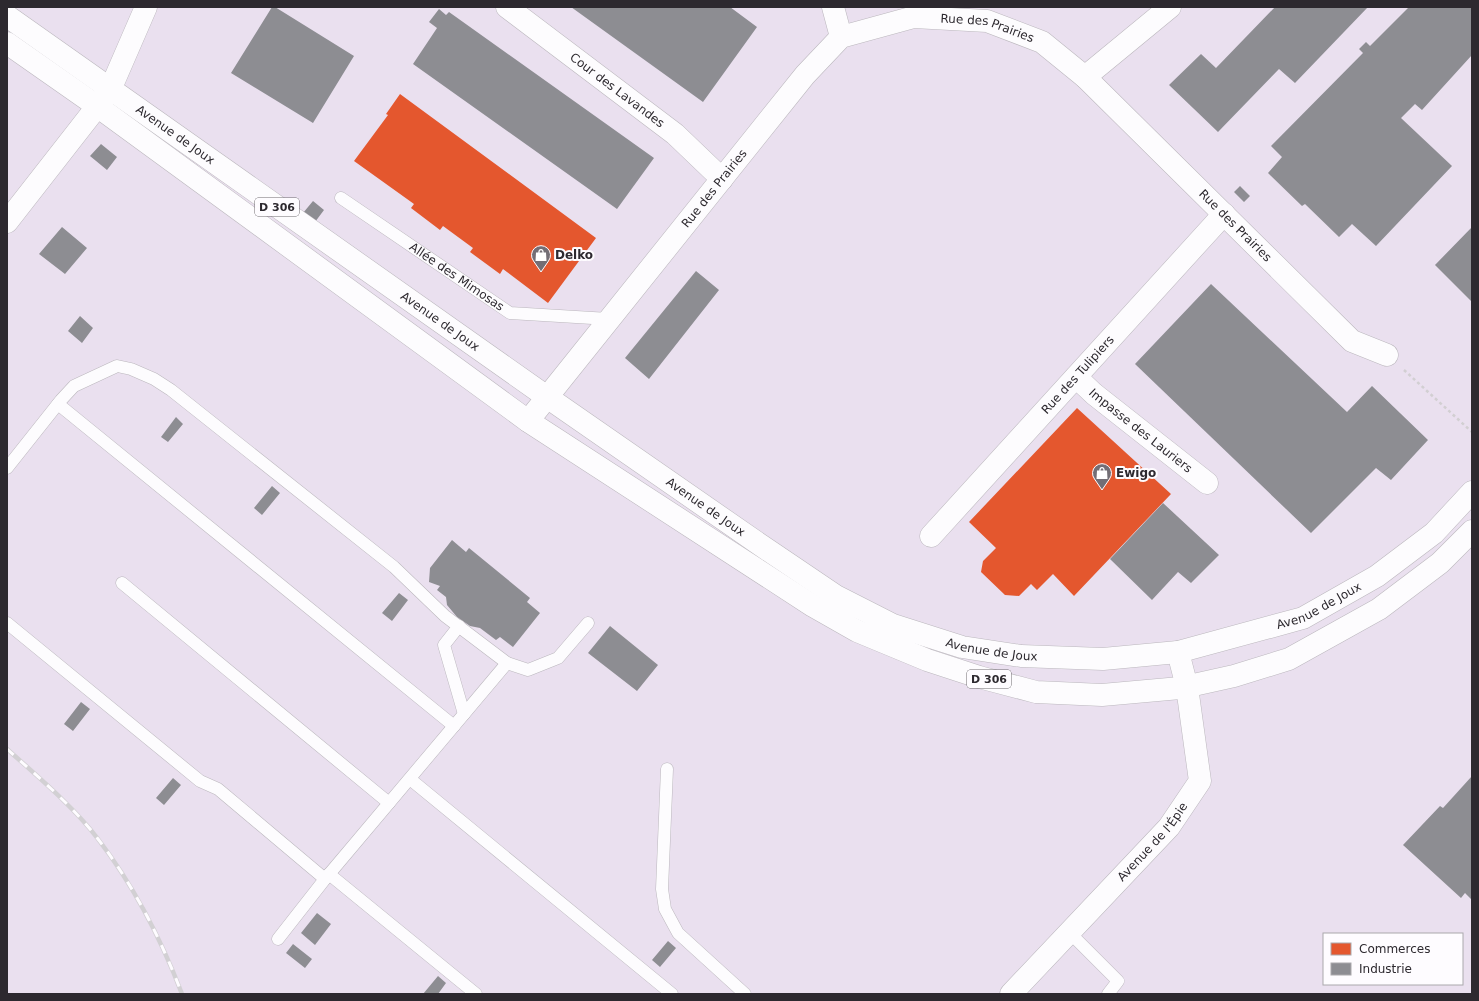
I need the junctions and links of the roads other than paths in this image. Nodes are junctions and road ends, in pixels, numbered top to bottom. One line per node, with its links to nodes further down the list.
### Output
1 (146, 7): 9 (main road)
2 (508, 7): 10 (main road, Cour des Lavandes)
3 (833, 7): 6 (main road)
4 (1170, 7): 8 (main road)
5 (7, 16): 9 (main road, Avenue de Joux / D 306)
6 (841, 37): 8 (main road, Rue des Prairies); 10 (main road, Rue des Prairies)
7 (7, 43): 9 (main road, Avenue de Joux / D 306)
8 (1085, 77): 12 (main road, Rue des Prairies)
9 (104, 98): 13 (main road); 17 (main road, Avenue de Joux / D 306); 19 (main road, Avenue de Joux / D 306)
10 (722, 179): 14 (main road, Rue des Prairies)
11 (341, 198): 14 (lane, Allée des Mimosas)
12 (1224, 214): 15 (main road, Rue des Prairies); 16 (main road, Rue des Tulipiers)
13 (7, 222)
14 (609, 319): 17 (main road, Rue des Prairies)
15 (1387, 355)
16 (1076, 377): 21 (main road, Impasse des Lauriers); 24 (main road, Rue des Tulipiers)
17 (547, 397): 19 (main road, Rue des Prairies); 29 (main road, Avenue de Joux / D 306)
18 (58, 404): 20 (lane); 27 (lane); 33 (lane)
19 (528, 421): 31 (main road, Avenue de Joux / D 306)
20 (7, 468)
21 (1207, 483)
22 (1472, 492): 29 (main road, Avenue de Joux / D 306)
23 (1472, 531): 31 (main road, Avenue de Joux / D 306)
24 (932, 536)
25 (122, 582): 36 (lane)
26 (588, 623): 30 (lane)
27 (459, 626): 30 (lane); 32 (lane)
28 (8, 627): 37 (lane)
29 (1178, 652): 31 (main road, Avenue de l'Épie)
30 (507, 663): 32 (lane)
31 (1187, 687): 38 (main road, Avenue de l'Épie)
32 (464, 714): 33 (lane)
33 (454, 726): 35 (lane)
34 (667, 769): 42 (lane)
35 (410, 779): 36 (lane); 41 (lane)
36 (389, 803): 37 (lane)
37 (327, 877): 39 (lane); 40 (lane)
38 (1070, 933): 43 (main road, Avenue de l'Épie); 44 (lane)
39 (278, 939)
40 (476, 994)
41 (672, 994)
42 (745, 994)
43 (1011, 994)
44 (1108, 994)

